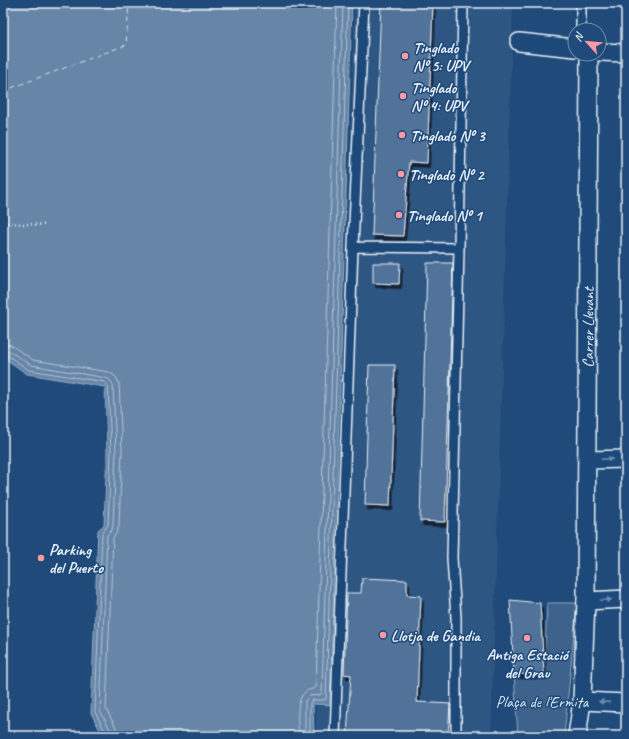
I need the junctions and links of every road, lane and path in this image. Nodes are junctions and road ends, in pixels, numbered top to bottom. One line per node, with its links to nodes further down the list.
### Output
1 (364, 3): 12 (lane)
2 (463, 3): 13 (lane)
3 (581, 3): 4 (lane)
4 (581, 22)
5 (518, 42): 6 (street)
6 (567, 47)
7 (607, 52): 8 (street)
8 (626, 53)
9 (589, 62): 15 (street, Carrer Llevant)
10 (3, 223): 11 (path)
11 (47, 225)
12 (353, 246): 13 (lane); 21 (lane)
13 (459, 248): 20 (lane)
14 (626, 459): 15 (street, one-way to 14)
15 (588, 460): 17 (street, Carrer Llevant)
16 (626, 599): 17 (street, one-way to 16)
17 (586, 601): 18 (street, Carrer Llevant)
18 (582, 700): 19 (street, one-way to 18); 22 (street, Carrer Llevant)
19 (626, 703)
20 (456, 730)
21 (335, 736)
22 (577, 736)

